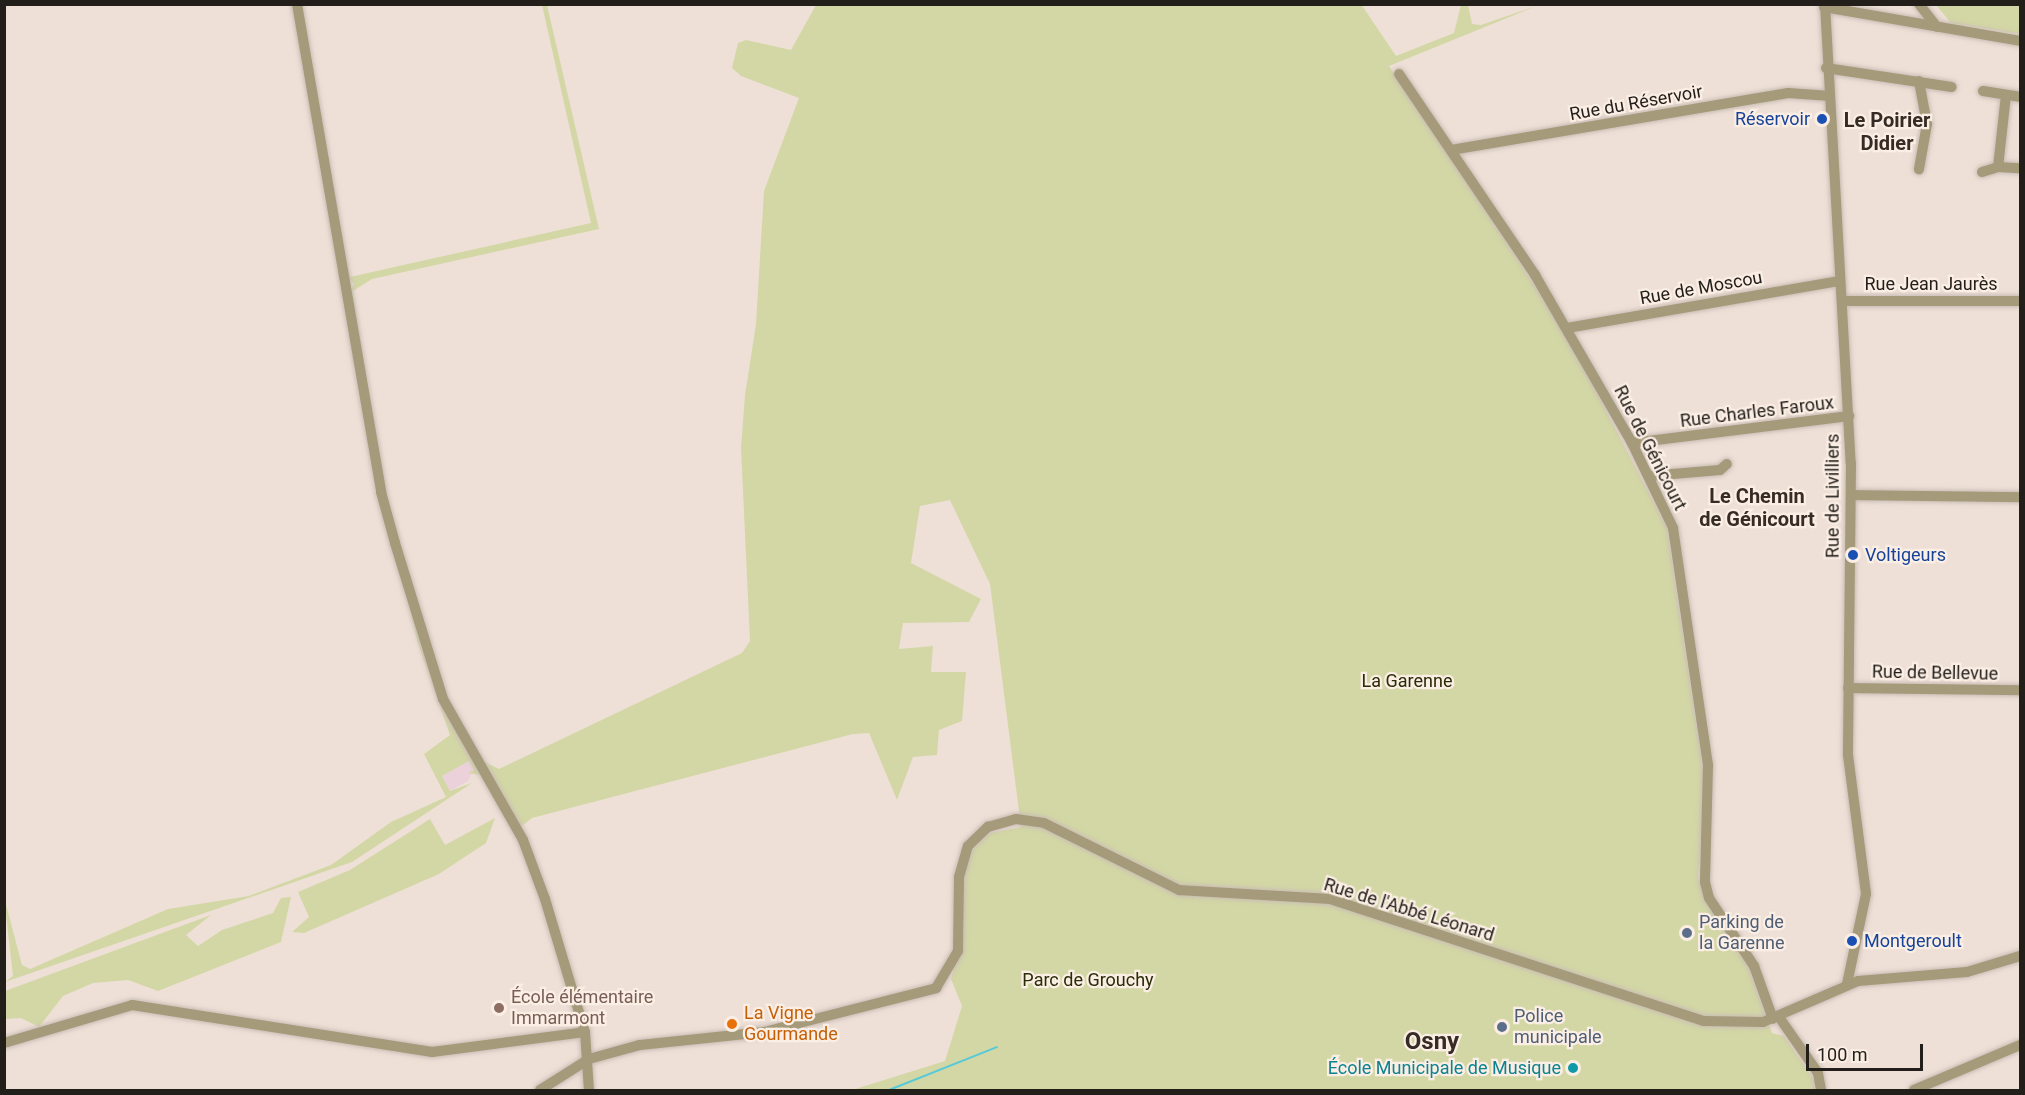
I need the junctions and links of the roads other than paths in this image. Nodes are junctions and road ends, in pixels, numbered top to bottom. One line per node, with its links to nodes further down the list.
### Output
1 (297, 4): 35 (street)
2 (1824, 6): 4 (street); 7 (street, Rue de Livilliers)
3 (1922, 9): 4 (street); 5 (street)
4 (1918, 26): 5 (street)
5 (1937, 27): 6 (street)
6 (2020, 41)
7 (1826, 68): 9 (street); 13 (street, Rue de Livilliers)
8 (1399, 74): 15 (street, Rue de Génicourt)
9 (1919, 81): 10 (street); 18 (street)
10 (1953, 87)
11 (1983, 91): 12 (street)
12 (2006, 95): 14 (street); 16 (street)
13 (1827, 96): 15 (street, Rue du Réservoir); 20 (street, Rue de Livilliers)
14 (2020, 97)
15 (1451, 150): 23 (street, Rue de Génicourt)
16 (1998, 167): 17 (street); 19 (street)
17 (2020, 168)
18 (1919, 169)
19 (1982, 172)
20 (1840, 281): 21 (street, Rue de Livilliers); 23 (street, Rue de Moscou)
21 (1842, 301): 22 (street, Rue Jean Jaurès); 24 (street, Rue de Livilliers)
22 (2020, 301)
23 (1567, 328): 25 (street, Rue de Génicourt)
24 (1850, 416): 25 (street, Rue Charles Faroux); 28 (street, Rue de Livilliers)
25 (1632, 443): 27 (street, Rue de Génicourt)
26 (1727, 464): 27 (street)
27 (1649, 476): 34 (street, Rue de Génicourt)
28 (1851, 495): 29 (street); 30 (street, Rue de Livilliers)
29 (2020, 497)
30 (1848, 688): 31 (street, Rue de Bellevue); 33 (street, Rue de Livilliers)
31 (2020, 690)
32 (2020, 956): 33 (street)
33 (1847, 984): 34 (street)
34 (1776, 1018): 38 (street, Rue de l'Abbé Léonard); 41 (street, Rue de Génicourt)
35 (585, 1032): 36 (street); 38 (street)
36 (4, 1042)
37 (2020, 1045): 42 (street)
38 (589, 1059): 39 (street); 40 (street)
39 (540, 1090)
40 (589, 1090)
41 (1822, 1090)
42 (1914, 1090)

